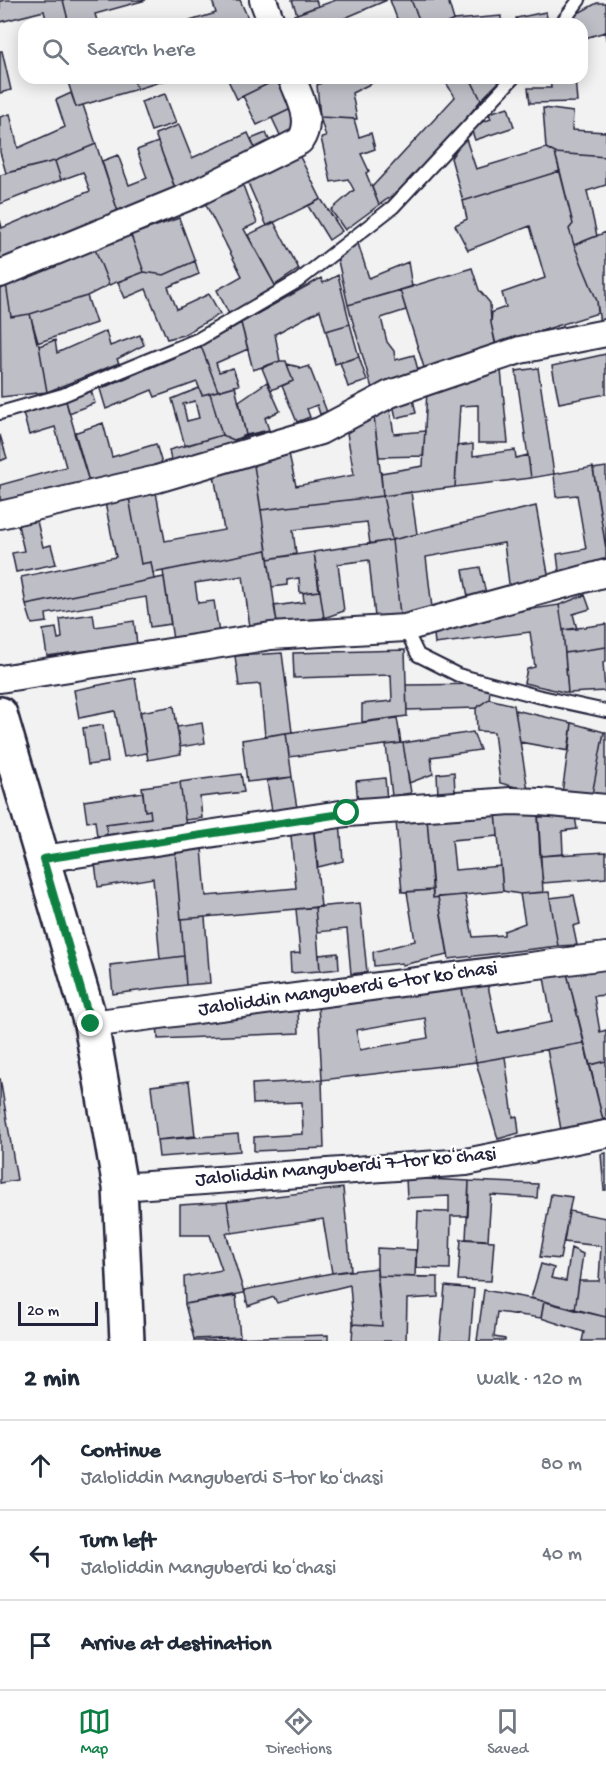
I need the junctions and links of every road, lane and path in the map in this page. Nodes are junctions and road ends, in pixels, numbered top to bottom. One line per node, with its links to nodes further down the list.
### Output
1 (263, 0): 3 (street)
2 (579, 0): 4 (lane)
3 (270, 18)
4 (566, 18)
5 (294, 84): 7 (street)
6 (507, 84): 9 (lane)
7 (0, 274)
8 (606, 333): 10 (street)
9 (0, 413)
10 (0, 515)
11 (606, 573): 12 (street)
12 (405, 628): 13 (street); 14 (lane)
13 (0, 679)
14 (606, 711)
15 (0, 714): 17 (main road)
16 (606, 808): 17 (street)
17 (43, 859): 19 (main road)
18 (606, 956): 19 (street, Jaloliddin Manguberdi 6-tor koʻchasi)
19 (91, 1024): 21 (main road)
20 (606, 1134): 21 (street, Jaloliddin Manguberdi 7-tor koʻchasi)
21 (120, 1187): 22 (main road)
22 (127, 1341)

